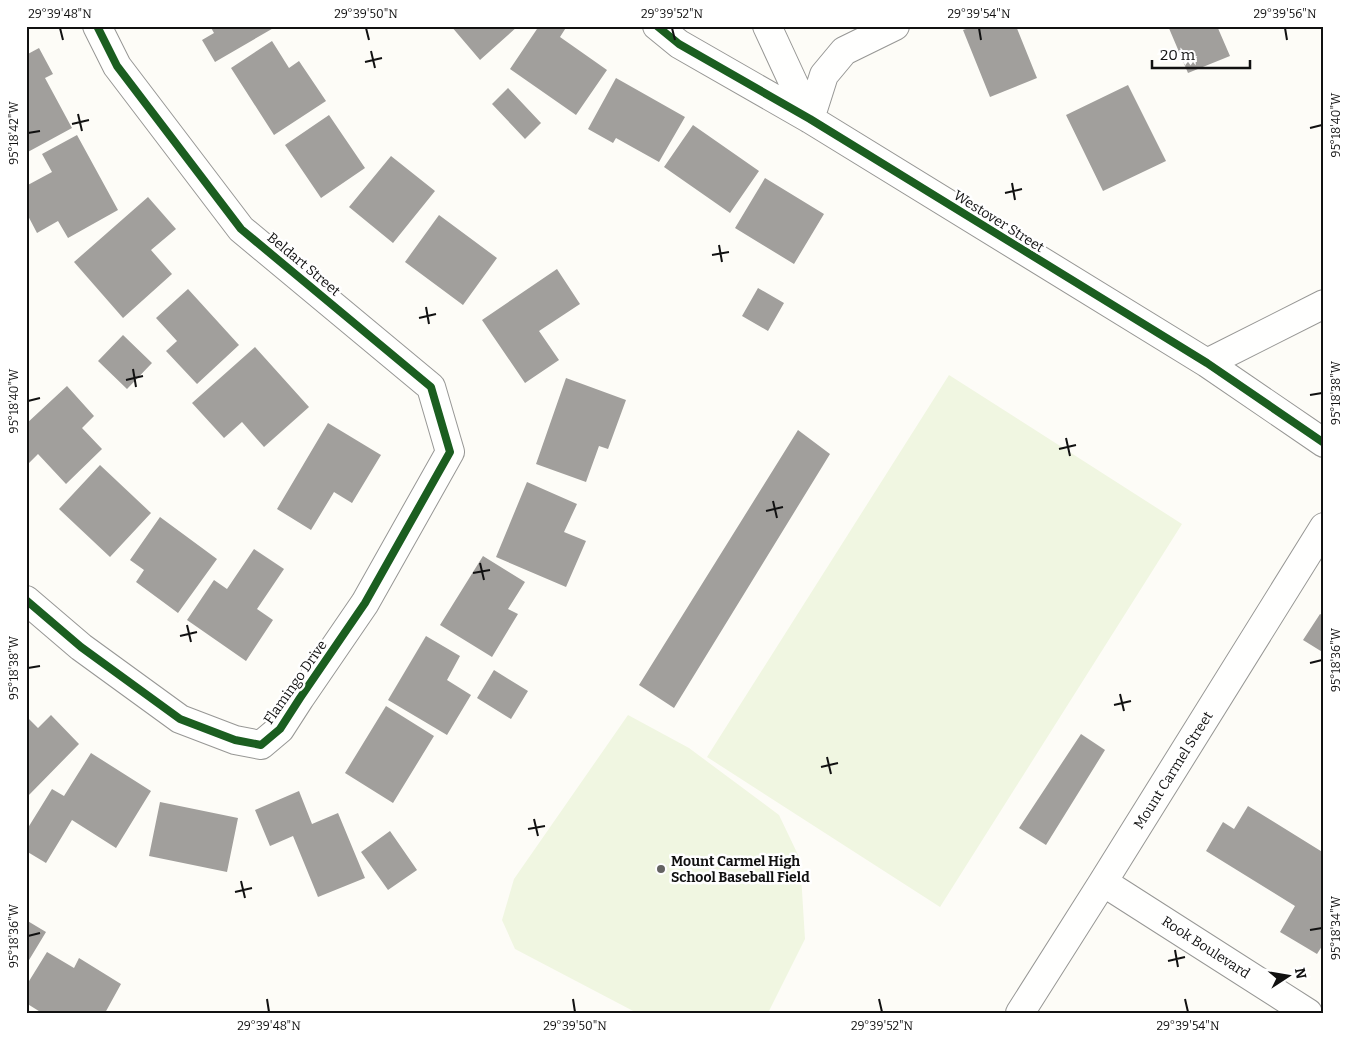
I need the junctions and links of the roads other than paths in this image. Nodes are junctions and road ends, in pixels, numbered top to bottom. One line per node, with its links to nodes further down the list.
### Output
1 (97, 26): 9 (street, Beldart Street)
2 (657, 26): 5 (street, Westover Street)
3 (767, 26): 5 (street)
4 (894, 26): 5 (street)
5 (810, 119): 7 (street, Westover Street)
6 (1324, 304): 7 (street)
7 (1207, 363): 8 (street, Westover Street)
8 (1324, 443)
9 (413, 518): 11 (street, Flamingo Drive)
10 (1324, 526): 12 (street, Mount Carmel Street)
11 (26, 600)
12 (1104, 882): 13 (street, Mount Carmel Street); 14 (street, Rook Boulevard)
13 (1020, 1013)
14 (1308, 1013)

